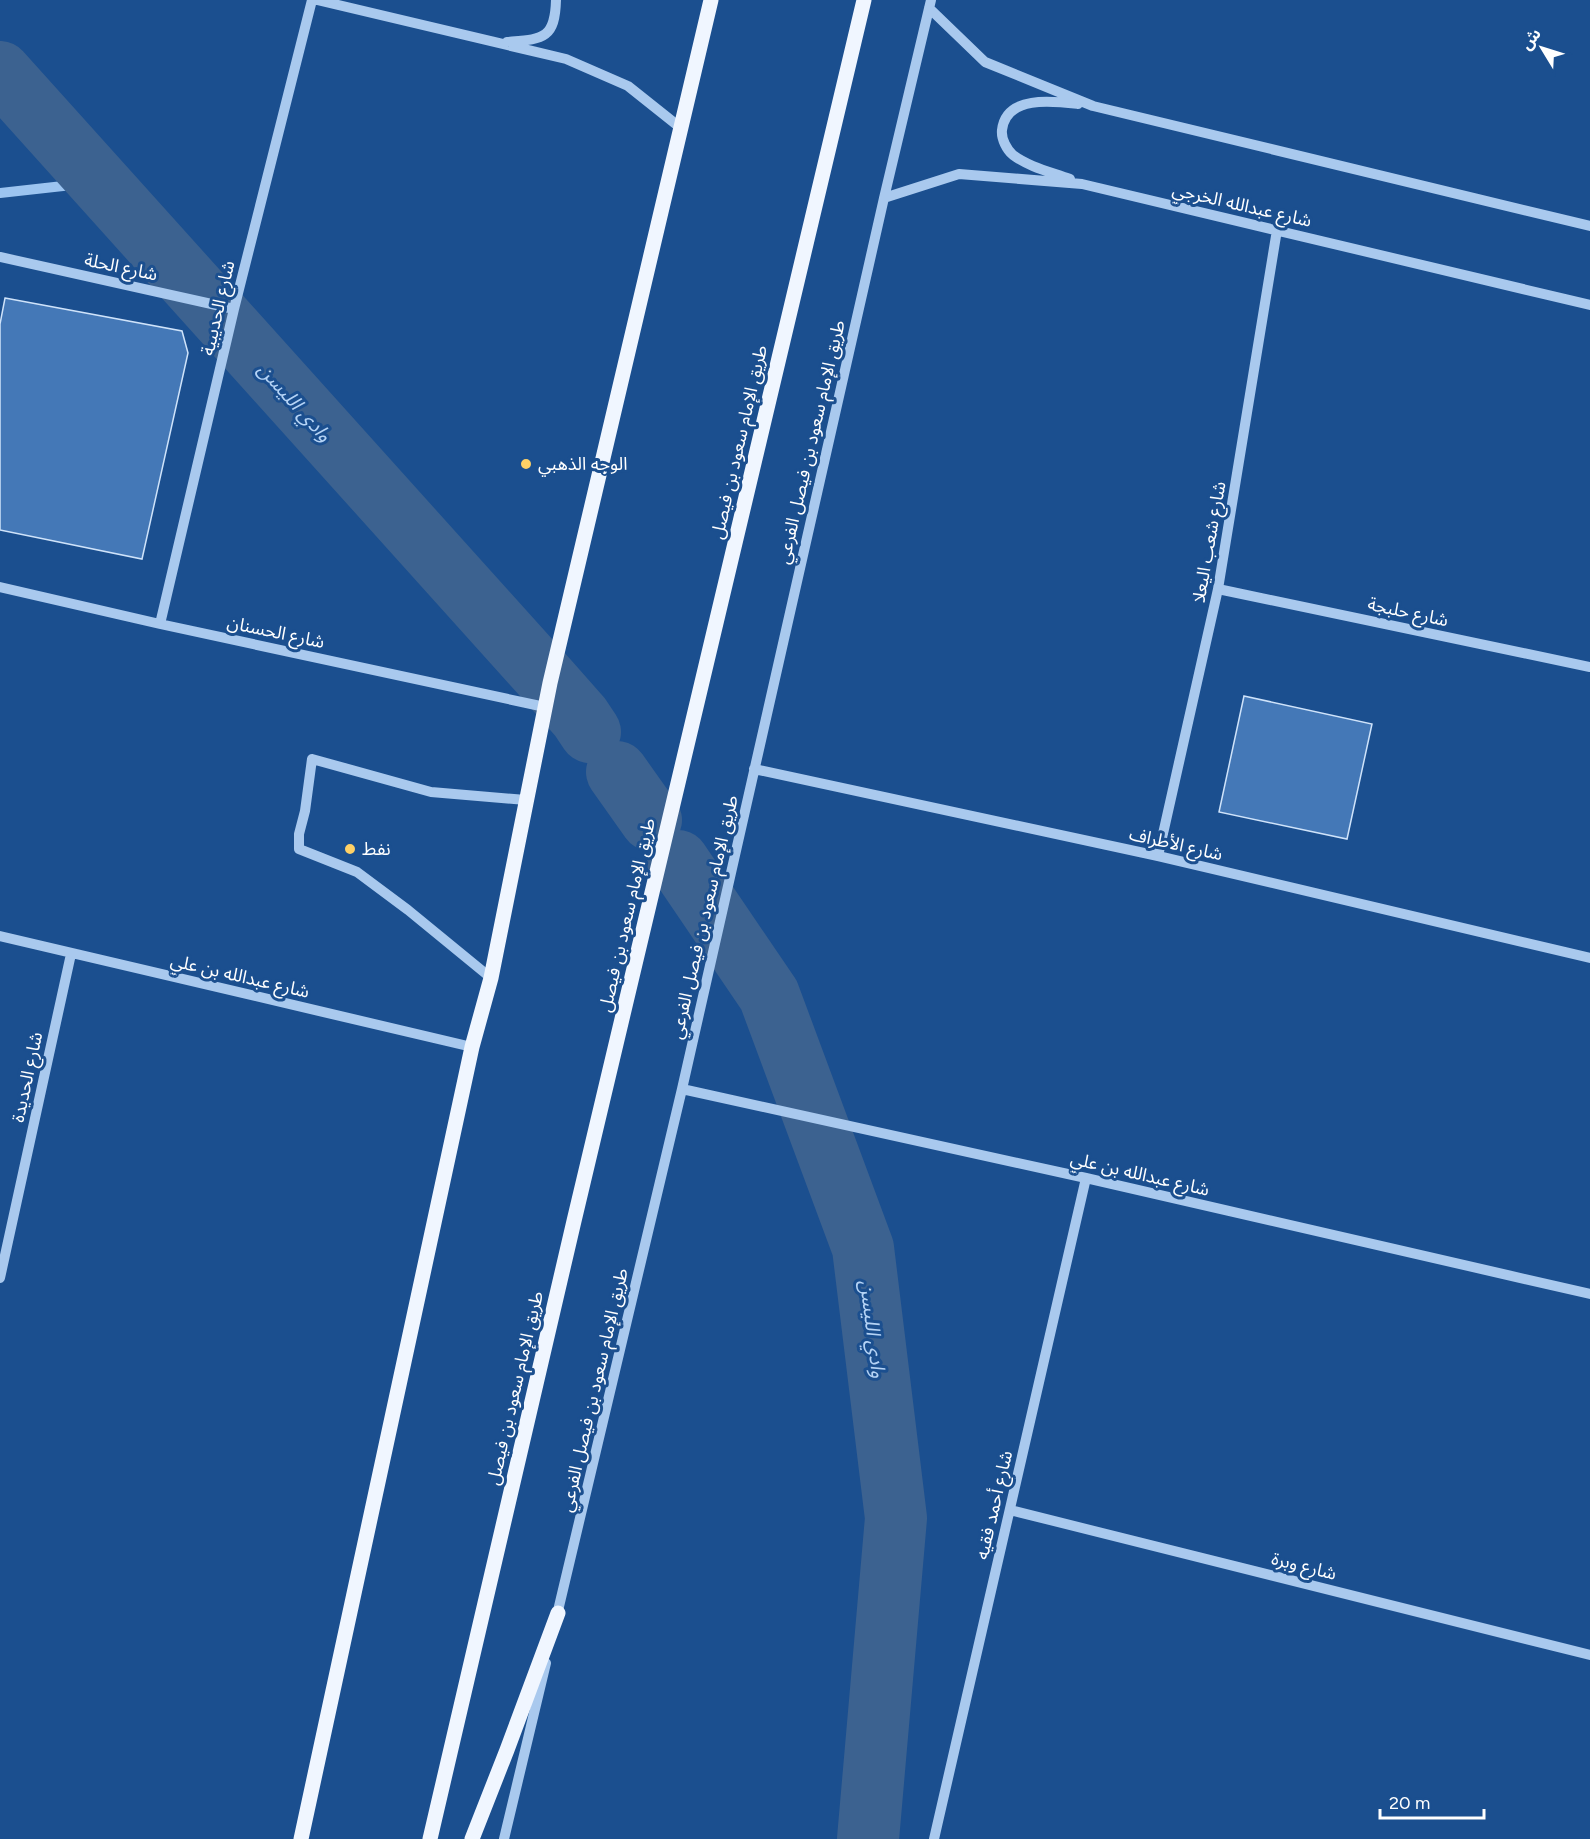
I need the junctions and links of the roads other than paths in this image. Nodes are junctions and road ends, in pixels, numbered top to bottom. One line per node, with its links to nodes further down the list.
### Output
1 (312, 0): 16 (street, شارع الحديبية)
2 (317, 0): 7 (street)
3 (556, 0): 7 (street)
4 (711, 0): 9 (main road)
5 (864, 0): 38 (main road, طريق الإمام سعود بن فيصل)
6 (930, 4): 8 (street); 11 (street, طريق الإمام سعود بن فيصل الفرعي)
7 (498, 43): 9 (street)
8 (1093, 106): 10 (street); 12 (street)
9 (682, 129): 21 (main road)
10 (1082, 184): 11 (street, شارع عبدالله الخرجي); 13 (street, شارع عبدالله الخرجي)
11 (884, 198): 22 (street, طريق الإمام سعود بن فيصل الفرعي)
12 (1590, 226)
13 (1278, 230): 15 (street, شارع عبدالله الخرجي); 18 (street, شارع شعب اليعلا)
14 (0, 257): 16 (street, شارع الحلة)
15 (1590, 305)
16 (234, 309): 19 (street, شارع الحديبية)
17 (0, 587): 19 (street, شارع الحسنان)
18 (1218, 589): 20 (street, شارع حلبجة); 24 (street, شارع شعب اليعلا)
19 (160, 624): 21 (street, شارع الحسنان)
20 (1590, 667)
21 (545, 707): 23 (main road)
22 (754, 769): 24 (street, شارع الأطراف); 30 (street, طريق الإمام سعود بن فيصل الفرعي)
23 (526, 800): 28 (main road); 28 (street)
24 (1158, 856): 27 (street, شارع الأطراف)
25 (0, 936): 26 (street, شارع عبدالله بن علي)
26 (71, 954): 29 (street, شارع عبدالله بن علي); 32 (street, شارع الحديدة)
27 (1590, 958)
28 (491, 978): 29 (main road)
29 (472, 1047): 37 (main road)
30 (682, 1089): 31 (street, شارع عبدالله بن علي); 35 (street, طريق الإمام سعود بن فيصل الفرعي)
31 (1086, 1178): 33 (street, شارع عبدالله بن علي); 34 (street, شارع أحمد فقيه)
32 (0, 1278)
33 (1590, 1294)
34 (1010, 1510): 36 (street, شارع وبرة); 41 (street, شارع أحمد فقيه)
35 (558, 1613): 39 (main road); 40 (street, طريق الإمام سعود بن فيصل الفرعي)
36 (1590, 1655)
37 (301, 1839)
38 (430, 1839)
39 (472, 1839)
40 (504, 1839)
41 (934, 1839)

